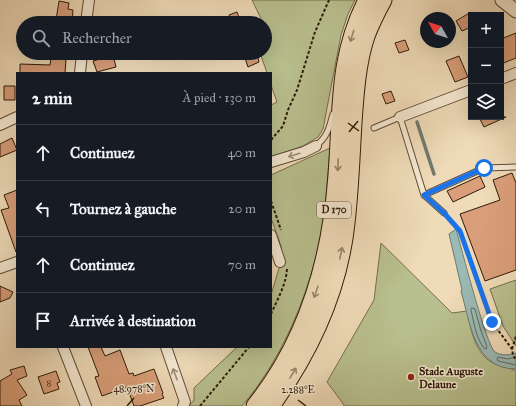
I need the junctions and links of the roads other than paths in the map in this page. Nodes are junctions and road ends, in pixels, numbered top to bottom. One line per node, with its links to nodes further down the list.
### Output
1 (89, 0): 8 (street)
2 (367, 0): 12 (highway, D 170, one-way to 12)
3 (383, 0): 35 (highway, D 170, one-way to 3)
4 (502, 0): 7 (street)
5 (512, 0): 6 (street)
6 (516, 3)
7 (516, 11)
8 (87, 16)
9 (81, 60): 10 (street)
10 (80, 72)
11 (516, 73): 13 (street)
12 (343, 76): 15 (lane); 34 (highway, D 170, one-way to 34)
13 (504, 78)
14 (468, 91): 18 (street)
15 (335, 104)
16 (333, 112): 21 (lane)
17 (16, 117): 19 (street)
18 (400, 117): 20 (lane); 24 (lane)
19 (0, 125)
20 (374, 128)
21 (316, 146): 22 (street, one-way to 22)
22 (272, 162)
23 (516, 167): 24 (lane)
24 (424, 195): 25 (lane)
25 (444, 213)
26 (272, 238): 28 (street)
27 (16, 262): 29 (street)
28 (280, 262)
29 (0, 268)
30 (63, 348): 33 (street)
31 (166, 348): 32 (street, one-way to 31)
32 (184, 404)
33 (86, 406)
34 (255, 406)
35 (271, 406)

